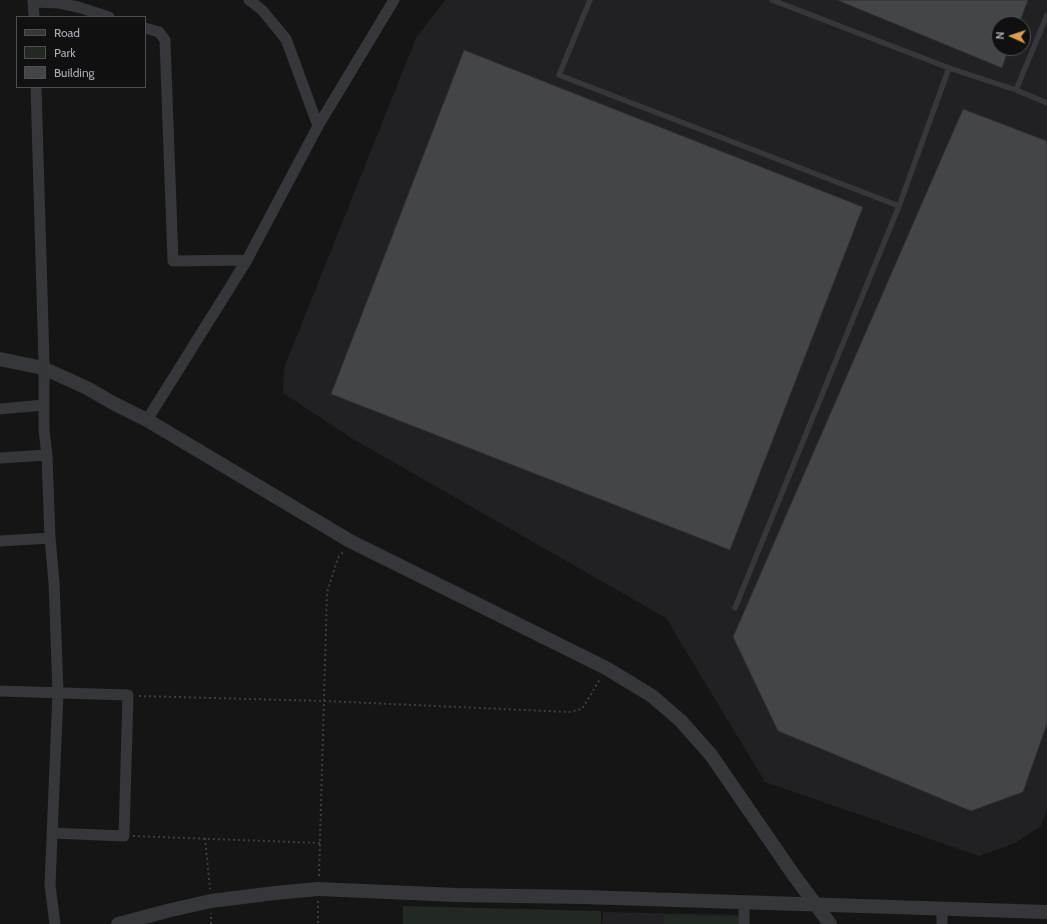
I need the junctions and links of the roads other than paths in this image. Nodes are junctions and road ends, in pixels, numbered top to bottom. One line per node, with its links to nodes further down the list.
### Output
1 (249, 0): 14 (street)
2 (394, 0): 14 (street)
3 (590, 0): 15 (lane)
4 (772, 0): 10 (lane)
5 (33, 1): 7 (street); 8 (street)
6 (1047, 15): 12 (lane)
7 (34, 16)
8 (105, 16)
9 (146, 28): 16 (street)
10 (949, 68): 12 (lane); 15 (lane)
11 (36, 88): 18 (street)
12 (1016, 90): 13 (lane)
13 (1047, 103)
14 (318, 126): 16 (street)
15 (899, 206): 26 (lane)
16 (247, 260): 21 (street)
17 (0, 359): 18 (street)
18 (43, 368): 19 (street); 21 (street)
19 (44, 406): 20 (street); 22 (street)
20 (0, 409)
21 (147, 420): 31 (street)
22 (47, 455): 23 (street); 24 (street)
23 (0, 458)
24 (50, 538): 25 (street); 28 (street)
25 (0, 541)
26 (735, 608)
27 (0, 691): 28 (street)
28 (58, 693): 29 (street); 29 (street)
29 (52, 834): 34 (street)
30 (744, 902): 31 (street); 35 (street); 36 (street)
31 (815, 904): 32 (street); 37 (street)
32 (942, 908): 33 (street); 38 (street)
33 (1047, 912)
34 (55, 924)
35 (118, 924)
36 (744, 924)
37 (830, 924)
38 (942, 924)

